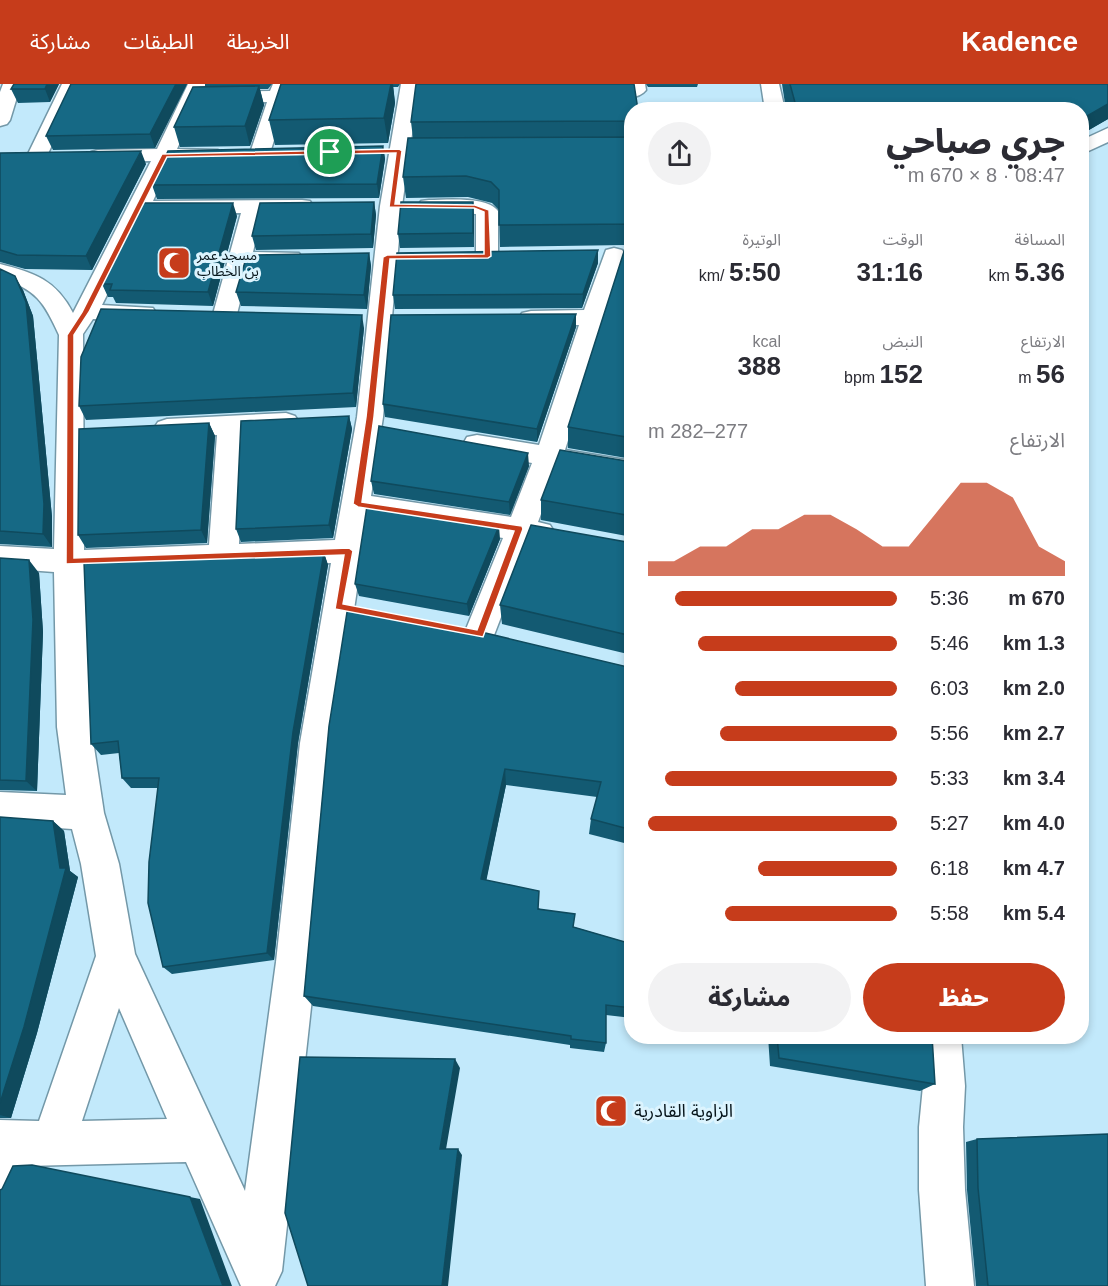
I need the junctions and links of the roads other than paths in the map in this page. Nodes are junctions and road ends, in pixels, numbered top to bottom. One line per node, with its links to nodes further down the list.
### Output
1 (12, 84): 11 (street)
2 (71, 84): 20 (street)
3 (636, 84): 8 (street)
4 (770, 84): 10 (street)
5 (280, 90): 6 (street); 9 (street); 15 (street)
6 (194, 91): 16 (street)
7 (409, 92): 22 (street)
8 (576, 93)
9 (338, 95)
10 (773, 102)
11 (0, 120)
12 (1108, 134): 13 (street)
13 (1089, 144)
14 (283, 152): 15 (street)
15 (260, 153): 16 (street)
16 (164, 155): 19 (street); 24 (street)
17 (12, 156): 20 (street)
18 (59, 157): 20 (street)
19 (83, 157)
20 (36, 158)
21 (322, 206): 23 (street)
22 (380, 206): 26 (street); 41 (street)
23 (253, 207): 24 (street); 28 (street)
24 (139, 208): 34 (street)
25 (612, 254): 32 (street)
26 (510, 256)
27 (307, 258): 28 (street)
28 (239, 259): 31 (street)
29 (0, 271): 34 (street)
30 (167, 314): 34 (street)
31 (225, 315)
32 (595, 317): 33 (street); 39 (street)
33 (511, 318)
34 (78, 323): 47 (street)
35 (312, 420): 36 (street)
36 (231, 425): 37 (street); 45 (street)
37 (138, 429)
38 (448, 439): 39 (street)
39 (549, 456): 40 (street); 42 (street)
40 (624, 470)
41 (358, 504): 42 (street); 44 (street)
42 (519, 529): 43 (street); 51 (street)
43 (564, 537)
44 (349, 551): 45 (street); 48 (street)
45 (223, 556): 47 (street)
46 (0, 557): 47 (street)
47 (69, 562): 54 (street)
48 (338, 607): 49 (street); 59 (street)
49 (371, 613)
50 (447, 628): 51 (street)
51 (480, 634): 52 (street)
52 (512, 642)
53 (0, 808): 54 (street)
54 (86, 813): 55 (street)
55 (116, 956): 57 (street); 58 (street)
56 (941, 1044): 60 (street)
57 (199, 1140): 58 (street); 59 (street)
58 (16, 1151)
59 (261, 1278)
60 (950, 1286)

